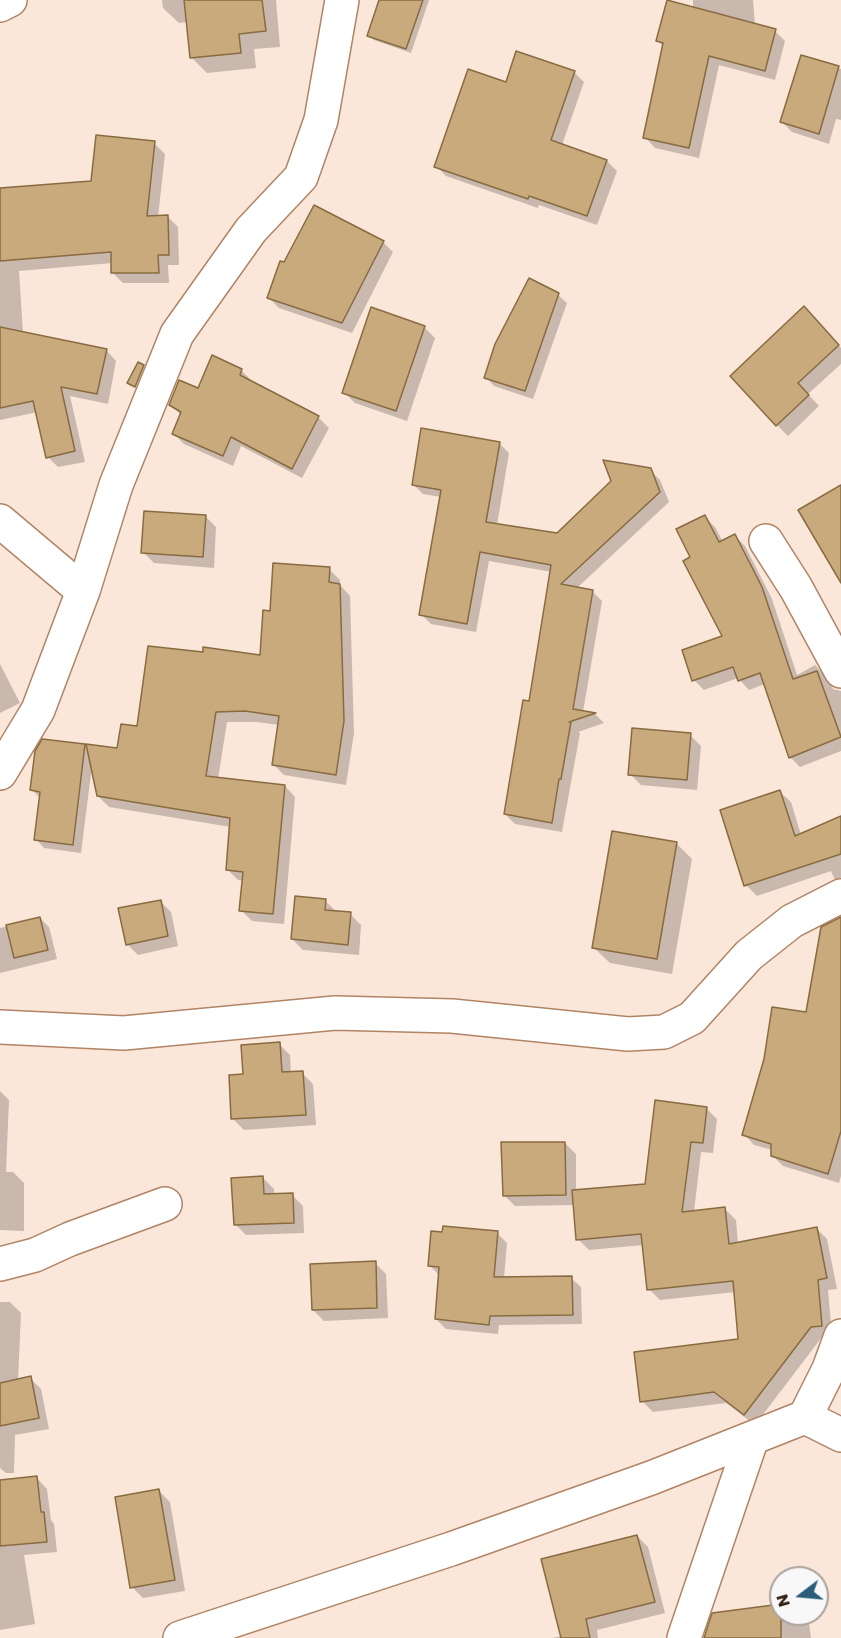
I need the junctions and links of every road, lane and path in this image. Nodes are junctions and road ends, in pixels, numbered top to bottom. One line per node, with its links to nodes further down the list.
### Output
1 (10, 0): 3 (street)
2 (342, 0): 6 (street)
3 (0, 5)
4 (0, 521): 6 (street)
5 (766, 541): 7 (street)
6 (83, 591): 8 (street)
7 (841, 671)
8 (0, 773)
9 (841, 896): 10 (street)
10 (0, 1028)
11 (165, 1204): 12 (street)
12 (0, 1264)
13 (841, 1336): 14 (street)
14 (805, 1417): 15 (street); 16 (street)
15 (841, 1435)
16 (752, 1438): 17 (street); 18 (street)
17 (180, 1638)
18 (684, 1638)

